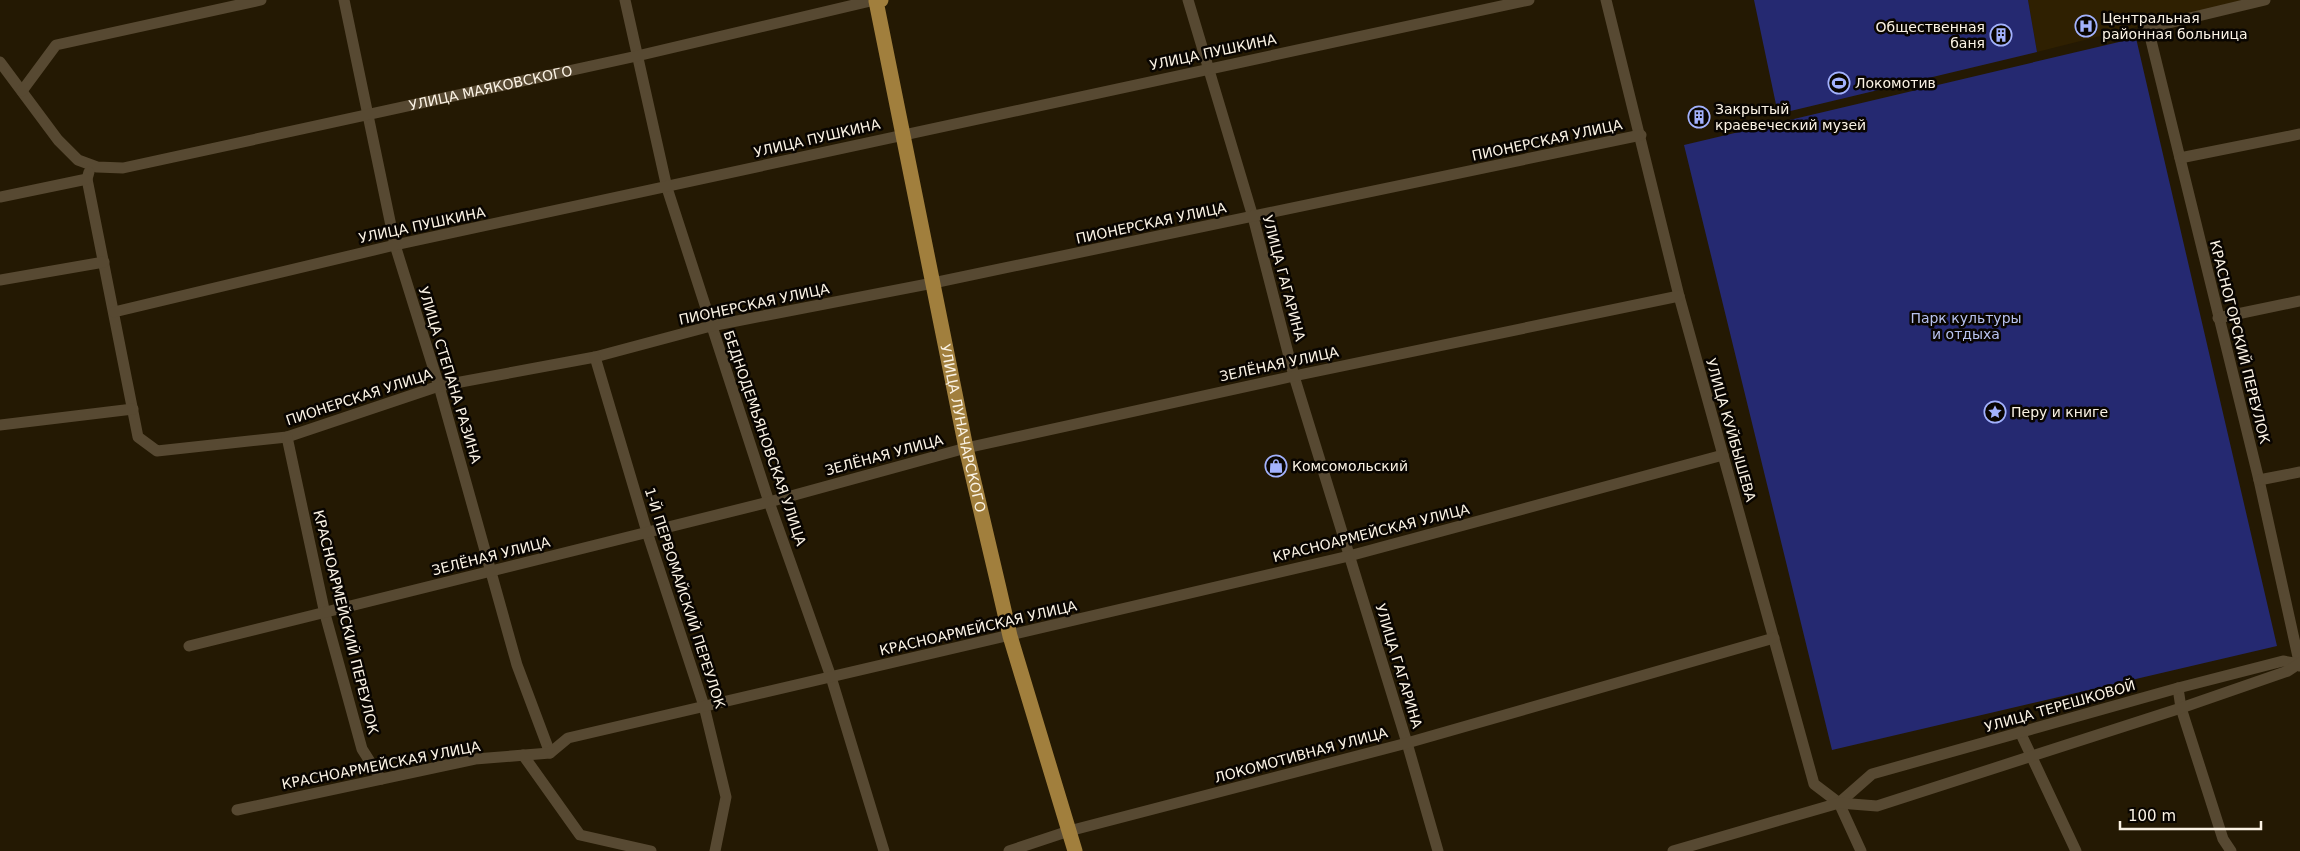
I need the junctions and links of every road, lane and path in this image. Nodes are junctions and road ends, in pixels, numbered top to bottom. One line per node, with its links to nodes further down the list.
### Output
1 (261, 0): 12 (street)
2 (344, 0): 13 (street, УЛИЦА СТЕПАНА РАЗИНА)
3 (625, 0): 9 (street, БЕДНОДЕМЬЯНОВСКАЯ УЛИЦА)
4 (877, 0): 9 (street, УЛИЦА МАЯКОВСКОГО); 14 (main road, УЛИЦА ЛУНАЧАРСКОГО)
5 (1188, 0): 11 (street, УЛИЦА ГАГАРИНА)
6 (1529, 0): 11 (street, УЛИЦА ПУШКИНА)
7 (1606, 0): 16 (street, УЛИЦА КУЙБЫШЕВА)
8 (2265, 0): 17 (street, КРАСНОГОРСКИЙ ПЕРЕУЛОК)
9 (637, 56): 13 (street, УЛИЦА МАЯКОВСКОГО); 20 (street, БЕДНОДЕМЬЯНОВСКАЯ УЛИЦА)
10 (0, 62): 12 (street)
11 (1208, 68): 14 (street, УЛИЦА ПУШКИНА); 22 (street, УЛИЦА ГАГАРИНА)
12 (22, 91): 18 (street)
13 (368, 114): 18 (street, УЛИЦА МАЯКОВСКОГО); 23 (street, УЛИЦА СТЕПАНА РАЗИНА)
14 (903, 134): 20 (street, УЛИЦА ПУШКИНА); 26 (main road, УЛИЦА ЛУНАЧАРСКОГО)
15 (2300, 134): 17 (street)
16 (1641, 135): 22 (street, ПИОНЕРСКАЯ УЛИЦА); 27 (street, УЛИЦА КУЙБЫШЕВА)
17 (2180, 158): 30 (street, КРАСНОГОРСКИЙ ПЕРЕУЛОК)
18 (94, 166): 19 (street)
19 (87, 179): 21 (street); 24 (street, ПИОНЕРСКАЯ УЛИЦА)
20 (667, 188): 23 (street, УЛИЦА ПУШКИНА); 31 (street, БЕДНОДЕМЬЯНОВСКАЯ УЛИЦА)
21 (0, 197)
22 (1253, 217): 26 (street, ПИОНЕРСКАЯ УЛИЦА); 33 (street, УЛИЦА ГАГАРИНА)
23 (395, 245): 29 (street, УЛИЦА ПУШКИНА); 34 (street, УЛИЦА СТЕПАНА РАЗИНА)
24 (104, 262): 25 (street); 29 (street, ПИОНЕРСКАЯ УЛИЦА)
25 (0, 280)
26 (933, 283): 31 (street, ПИОНЕРСКАЯ УЛИЦА); 38 (main road, УЛИЦА ЛУНАЧАРСКОГО)
27 (1679, 296): 33 (street, ЗЕЛЁНАЯ УЛИЦА); 39 (street, УЛИЦА КУЙБЫШЕВА)
28 (2300, 301): 30 (street)
29 (114, 312): 35 (street, ПИОНЕРСКАЯ УЛИЦА)
30 (2218, 318): 41 (street, КРАСНОГОРСКИЙ ПЕРЕУЛОК)
31 (711, 326): 32 (street, ПИОНЕРСКАЯ УЛИЦА); 42 (street, БЕДНОДЕМЬЯНОВСКАЯ УЛИЦА)
32 (595, 357): 34 (street, ПИОНЕРСКАЯ УЛИЦА); 43 (street, 1-Й ПЕРВОМАЙСКИЙ ПЕРЕУЛОК)
33 (1294, 376): 38 (street, ЗЕЛЁНАЯ УЛИЦА); 44 (street, УЛИЦА ГАГАРИНА)
34 (439, 386): 37 (street, ПИОНЕРСКАЯ УЛИЦА); 45 (street, УЛИЦА СТЕПАНА РАЗИНА)
35 (133, 409): 36 (street); 37 (street, ПИОНЕРСКАЯ УЛИЦА)
36 (0, 425)
37 (287, 437): 46 (street, КРАСНОАРМЕЙСКИЙ ПЕРЕУЛОК)
38 (966, 448): 42 (street, ЗЕЛЁНАЯ УЛИЦА); 47 (main road, УЛИЦА ЛУНАЧАРСКОГО)
39 (1723, 454): 44 (street, КРАСНОАРМЕЙСКАЯ УЛИЦА); 48 (street, УЛИЦА КУЙБЫШЕВА)
40 (2300, 472): 41 (street)
41 (2259, 480): 50 (street, КРАСНОГОРСКИЙ ПЕРЕУЛОК)
42 (769, 502): 43 (street, ЗЕЛЁНАЯ УЛИЦА); 51 (street, БЕДНОДЕМЬЯНОВСКАЯ УЛИЦА)
43 (647, 532): 45 (street, ЗЕЛЁНАЯ УЛИЦА); 53 (street, 1-Й ПЕРВОМАЙСКИЙ ПЕРЕУЛОК)
44 (1348, 556): 47 (street, КРАСНОАРМЕЙСКАЯ УЛИЦА); 56 (street, УЛИЦА ГАГАРИНА)
45 (491, 571): 46 (street, ЗЕЛЁНАЯ УЛИЦА); 57 (street, УЛИЦА СТЕПАНА РАЗИНА)
46 (325, 614): 49 (street, ЗЕЛЁНАЯ УЛИЦА); 60 (street, КРАСНОАРМЕЙСКИЙ ПЕРЕУЛОК)
47 (1010, 636): 51 (street, КРАСНОАРМЕЙСКАЯ УЛИЦА); 63 (main road, УЛИЦА ЛУНАЧАРСКОГО)
48 (1774, 638): 56 (street, ЛОКОМОТИВНАЯ УЛИЦА); 61 (street, УЛИЦА КУЙБЫШЕВА)
49 (189, 646)
50 (2300, 664): 52 (street, УЛИЦА ТЕРЕШКОВОЙ); 54 (street, УЛИЦА ТЕРЕШКОВОЙ)
51 (831, 677): 53 (street, КРАСНОАРМЕЙСКАЯ УЛИЦА); 66 (street, БЕДНОДЕМЬЯНОВСКАЯ УЛИЦА)
52 (2178, 688): 54 (street); 55 (street, УЛИЦА ТЕРЕШКОВОЙ)
53 (704, 706): 57 (street, КРАСНОАРМЕЙСКАЯ УЛИЦА); 65 (street, 1-Й ПЕРВОМАЙСКИЙ ПЕРЕУЛОК)
54 (2181, 708): 59 (street, УЛИЦА ТЕРЕШКОВОЙ); 73 (street)
55 (2020, 732): 59 (street); 61 (street, УЛИЦА ТЕРЕШКОВОЙ)
56 (1407, 743): 63 (street, ЛОКОМОТИВНАЯ УЛИЦА); 69 (street, УЛИЦА ГАГАРИНА)
57 (550, 753): 58 (street, КРАСНОАРМЕЙСКАЯ УЛИЦА)
58 (523, 755): 60 (street, КРАСНОАРМЕЙСКАЯ УЛИЦА); 64 (street)
59 (2030, 756): 61 (street, УЛИЦА ТЕРЕШКОВОЙ); 72 (street)
60 (381, 779): 62 (street, КРАСНОАРМЕЙСКАЯ УЛИЦА)
61 (1839, 803): 70 (street, УЛИЦА ТЕРЕШКОВОЙ); 71 (street, УЛИЦА КУЙБЫШЕВА)
62 (237, 810)
63 (1069, 831): 67 (street, ЛОКОМОТИВНАЯ УЛИЦА); 68 (main road, УЛИЦА ЛУНАЧАРСКОГО)
64 (651, 851)
65 (715, 851)
66 (884, 851)
67 (1009, 851)
68 (1075, 851)
69 (1438, 851)
70 (1673, 851)
71 (1861, 851)
72 (2076, 851)
73 (2230, 851)

